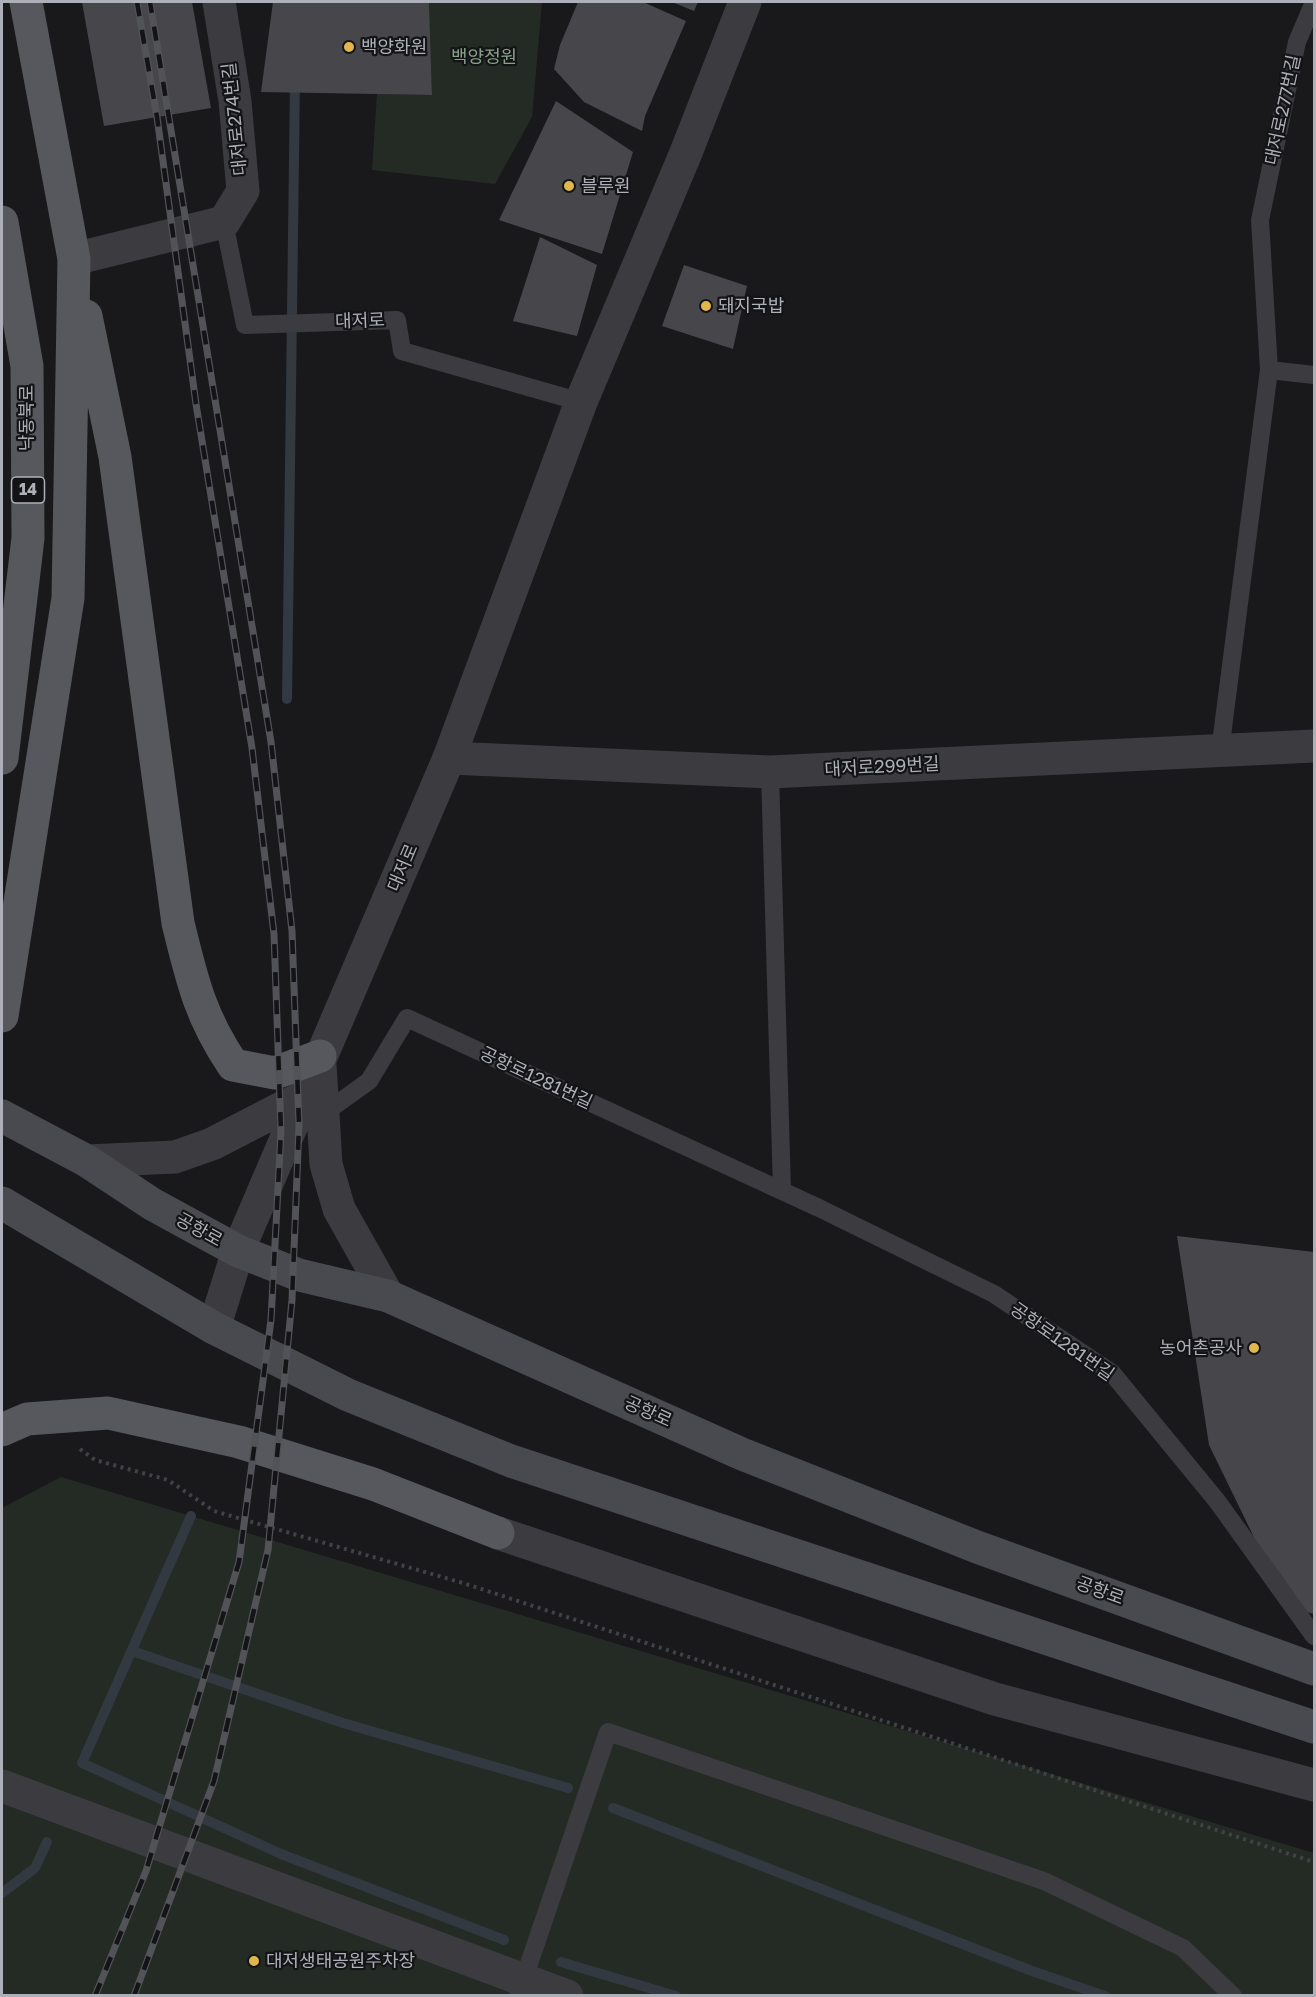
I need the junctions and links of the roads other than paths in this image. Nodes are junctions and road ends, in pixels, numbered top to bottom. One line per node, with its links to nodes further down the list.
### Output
1 (26, 2): 7 (main road)
2 (219, 2): 6 (street, 대저로274번길)
3 (745, 2): 10 (street, 대저로)
4 (1314, 2): 8 (lane, 대저로277번길)
5 (2, 222): 13 (main road, 낙동북로 / 14)
6 (224, 222): 7 (street); 10 (lane, 대저로)
7 (74, 259): 16 (main road); 17 (main road)
8 (1269, 370): 9 (lane); 12 (lane, 대저로277번길)
9 (1314, 375)
10 (581, 402): 14 (street, 대저로)
11 (1314, 746): 12 (street, 대저로299번길)
12 (1221, 751): 15 (street, 대저로299번길)
13 (2, 758)
14 (449, 758): 15 (street, 대저로299번길); 17 (street, 대저로)
15 (770, 772): 21 (lane)
16 (2, 1016)
17 (320, 1056): 18 (street)
18 (313, 1105): 20 (street); 21 (lane, 공항로1281번길); 23 (street); 24 (street)
19 (2, 1116): 20 (main road, 공항로)
20 (87, 1161): 23 (main road, 공항로)
21 (782, 1191): 28 (lane, 공항로1281번길)
22 (2, 1203): 25 (main road)
23 (238, 1251): 24 (main road, 공항로); 25 (street)
24 (388, 1296): 29 (main road, 공항로)
25 (214, 1328): 30 (main road)
26 (2, 1430): 27 (main road)
27 (498, 1533): 31 (street)
28 (1314, 1636)
29 (1314, 1669)
30 (1314, 1727)
31 (1314, 1785)
32 (2, 1786): 33 (street)
33 (520, 1987): 34 (street); 35 (lane)
34 (567, 1995)
35 (1233, 1995)

